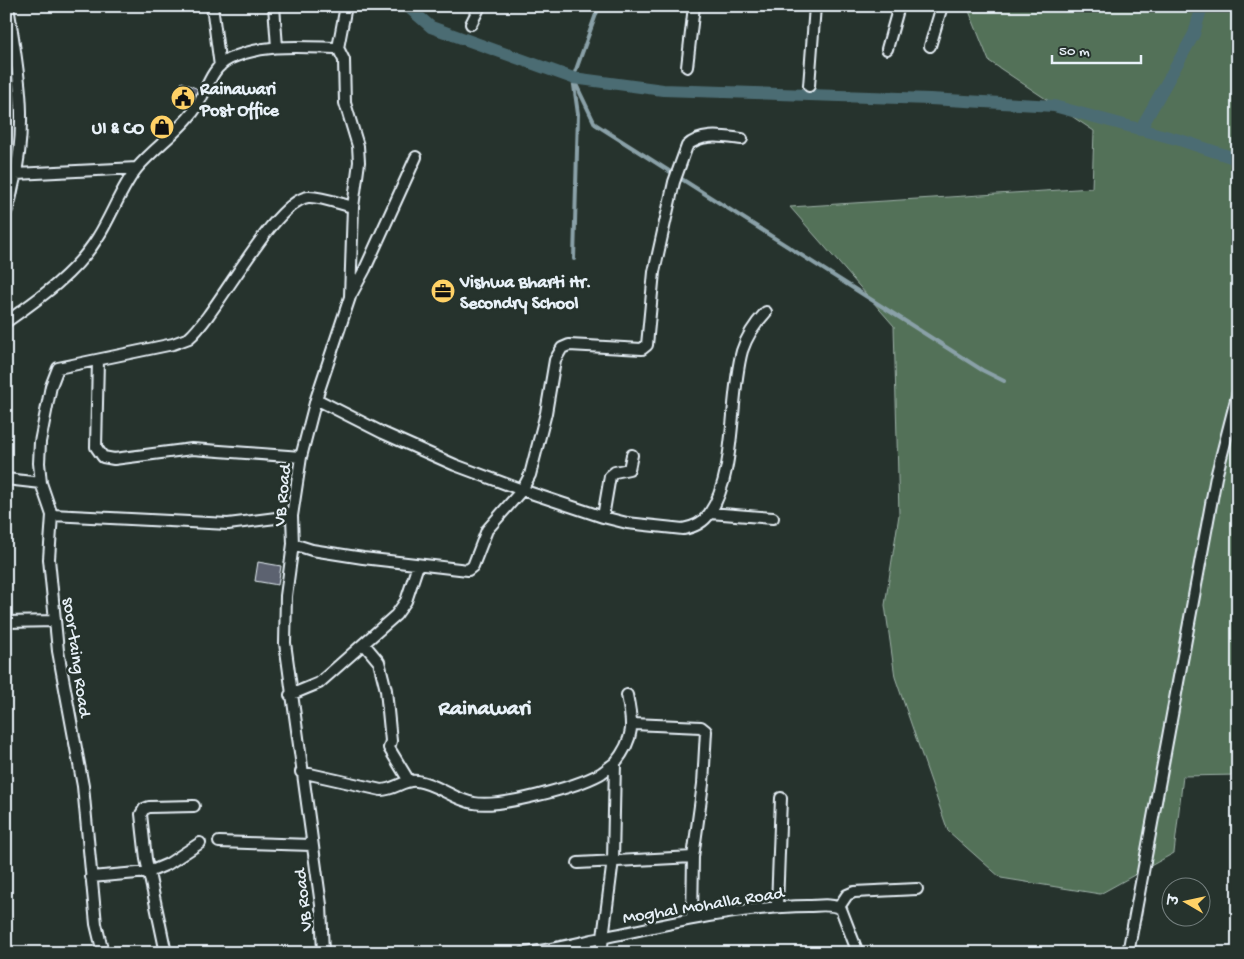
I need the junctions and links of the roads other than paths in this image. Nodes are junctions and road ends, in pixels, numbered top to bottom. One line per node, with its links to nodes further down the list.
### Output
1 (8, 6): 21 (street)
2 (212, 6): 15 (street)
3 (274, 6): 12 (street)
4 (346, 6): 13 (street)
5 (480, 6): 10 (street)
6 (694, 6): 16 (street)
7 (815, 6): 17 (street)
8 (899, 6): 14 (street)
9 (942, 6): 11 (street)
10 (470, 24)
11 (930, 46)
12 (277, 47): 13 (street); 15 (street)
13 (338, 48): 22 (street, VB Road)
14 (887, 49)
15 (220, 66): 20 (street)
16 (687, 67)
17 (809, 86)
18 (742, 139): 34 (street)
19 (416, 157): 24 (street)
20 (137, 168): 21 (street); 26 (street)
21 (16, 174): 23 (street)
22 (353, 208): 24 (street, VB Road); 27 (street)
23 (6, 212)
24 (350, 296): 29 (street, VB Road)
25 (766, 312): 35 (street)
26 (6, 322)
27 (98, 360): 31 (street); 33 (street, soor-taing Road)
28 (1238, 392): 72 (street)
29 (316, 400): 31 (street, VB Road); 34 (street)
30 (632, 455): 38 (street)
31 (301, 457): 37 (street, VB Road)
32 (6, 479): 33 (street)
33 (41, 483): 36 (street, soor-taing Road)
34 (522, 490): 38 (street); 41 (street)
35 (710, 513): 38 (street); 39 (street)
36 (52, 515): 37 (street); 42 (street, soor-taing Road)
37 (292, 516): 40 (street, VB Road)
38 (603, 517)
39 (773, 518)
40 (293, 544): 41 (street); 46 (street, VB Road)
41 (418, 565): 44 (street)
42 (55, 620): 43 (street); 60 (street, soor-taing Road)
43 (6, 622)
44 (364, 644): 46 (street); 50 (street)
45 (627, 694): 47 (street)
46 (290, 695): 49 (street, VB Road)
47 (633, 724): 48 (street); 56 (street)
48 (615, 762): 50 (street); 57 (street)
49 (302, 772): 50 (street); 55 (street, VB Road)
50 (409, 781)
51 (782, 798): 62 (street)
52 (194, 806): 59 (street)
53 (220, 842): 55 (street)
54 (200, 843): 59 (street)
55 (312, 845): 68 (street, VB Road)
56 (693, 857): 57 (street); 64 (street)
57 (614, 860): 58 (street); 65 (street)
58 (578, 863)
59 (149, 872): 60 (street); 67 (street)
60 (92, 877): 66 (street, soor-taing Road)
61 (917, 889): 63 (street)
62 (777, 906): 63 (street, Moghal Mohalla Road); 64 (street, Moghal Mohalla Road)
63 (839, 907): 71 (street)
64 (692, 919): 65 (street, Moghal Mohalla Road)
65 (603, 938): 69 (street, Moghal Mohalla Road); 70 (street)
66 (103, 953)
67 (166, 953)
68 (324, 953)
69 (524, 953)
70 (602, 953)
71 (858, 953)
72 (1128, 953)

